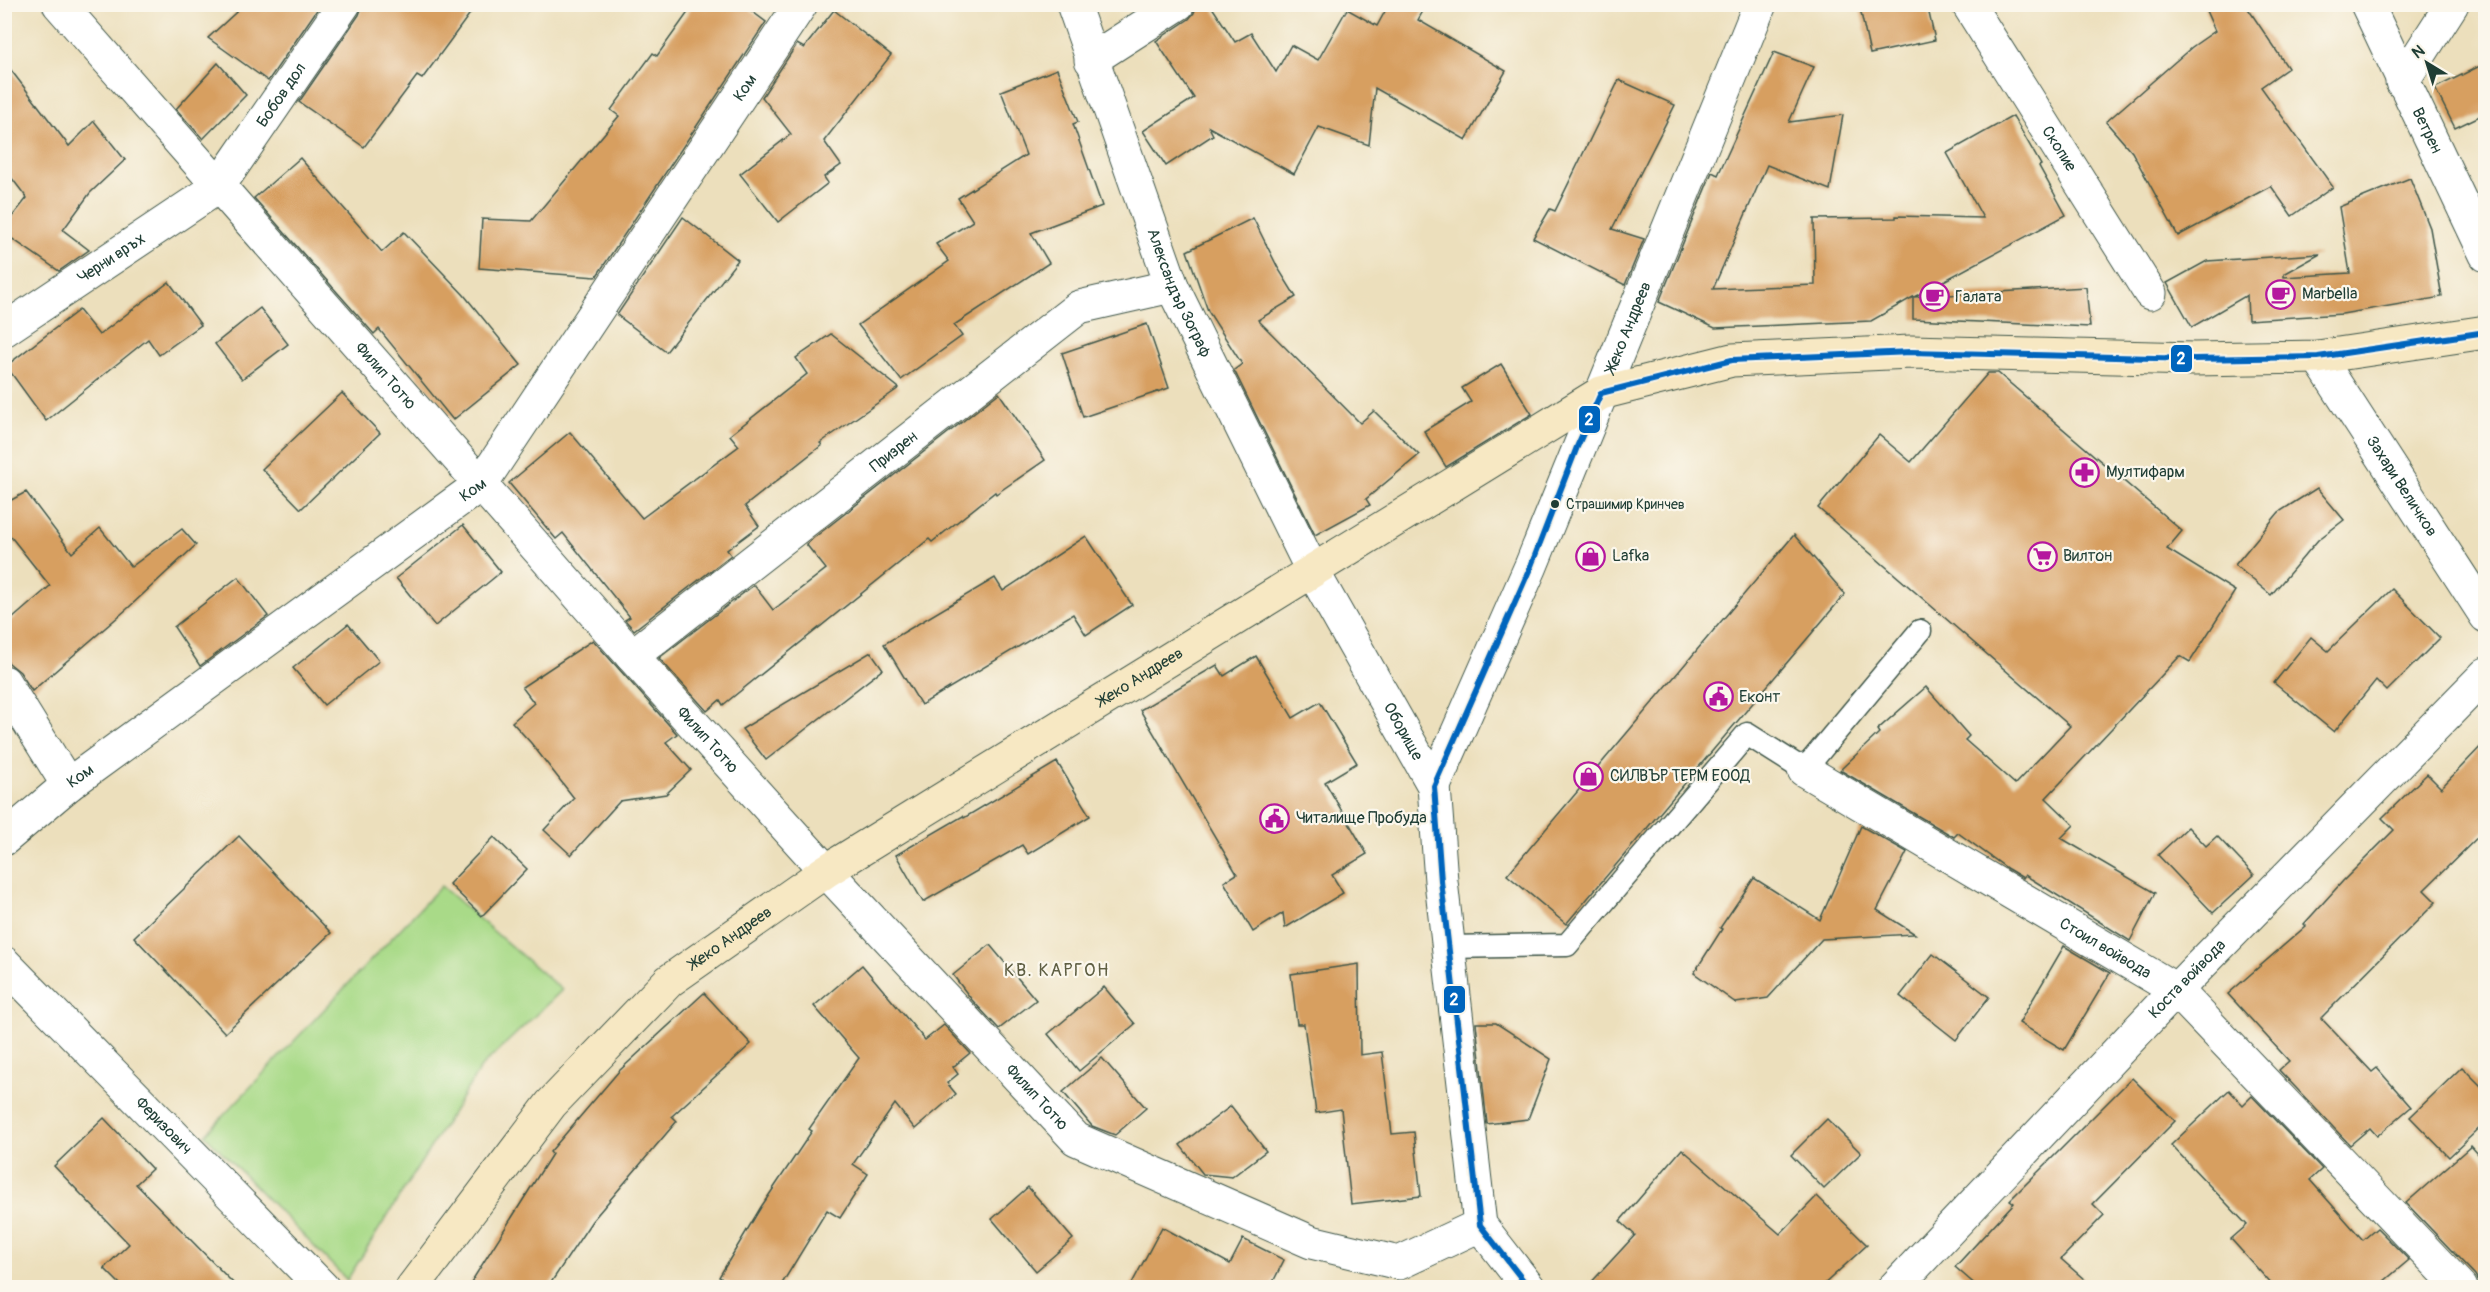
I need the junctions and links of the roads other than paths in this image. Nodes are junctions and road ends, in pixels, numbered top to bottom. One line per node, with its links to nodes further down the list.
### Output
1 (59, 4): 12 (street, Филип Тотю)
2 (344, 4): 12 (street, Бобов дол)
3 (801, 4): 20 (street, Ком)
4 (1073, 4): 10 (street, Александър Зограф)
5 (1178, 4): 10 (street)
6 (1760, 4): 19 (street, Жеко Андреев)
7 (1968, 4): 15 (street, Скопие)
8 (2367, 4): 11 (street, Ветрен)
9 (2452, 4): 11 (street)
10 (1091, 60): 14 (street, Александър Зограф)
11 (2402, 82): 13 (street, Ветрен)
12 (218, 187): 16 (street, Черни връх); 20 (street, Филип Тотю)
13 (2486, 255)
14 (1172, 286): 21 (street, Александър Зограф); 24 (street, Призрен)
15 (2150, 293)
16 (4, 330)
17 (2486, 332): 18 (street)
18 (2318, 357): 19 (street); 22 (street, Захари Величков)
19 (1601, 393): 21 (street, Жеко Андреев); 29 (street)
20 (481, 484): 24 (street, Филип Тотю); 28 (street, Ком)
21 (1312, 570): 29 (street, Оборище); 31 (street, Жеко Андреев)
22 (2486, 616)
23 (1920, 631): 27 (lane)
24 (632, 656): 31 (street, Филип Тотю)
25 (2486, 674): 34 (street, Коста войвода)
26 (4, 682): 28 (street)
27 (1804, 770): 32 (lane); 34 (street, Стоил войвода)
28 (68, 785): 30 (street, Ком)
29 (1434, 786): 32 (street, Оборище)
30 (4, 839)
31 (826, 871): 35 (street, Филип Тотю); 37 (street, Жеко Андреев)
32 (1449, 947): 35 (street, Оборище)
33 (4, 963): 36 (street, Феризович)
34 (2176, 990): 39 (street, Коста войвода); 40 (street, Стоил войвода)
35 (1480, 1225): 38 (street)
36 (323, 1287)
37 (412, 1287)
38 (1529, 1287)
39 (1894, 1287)
40 (2461, 1287)

